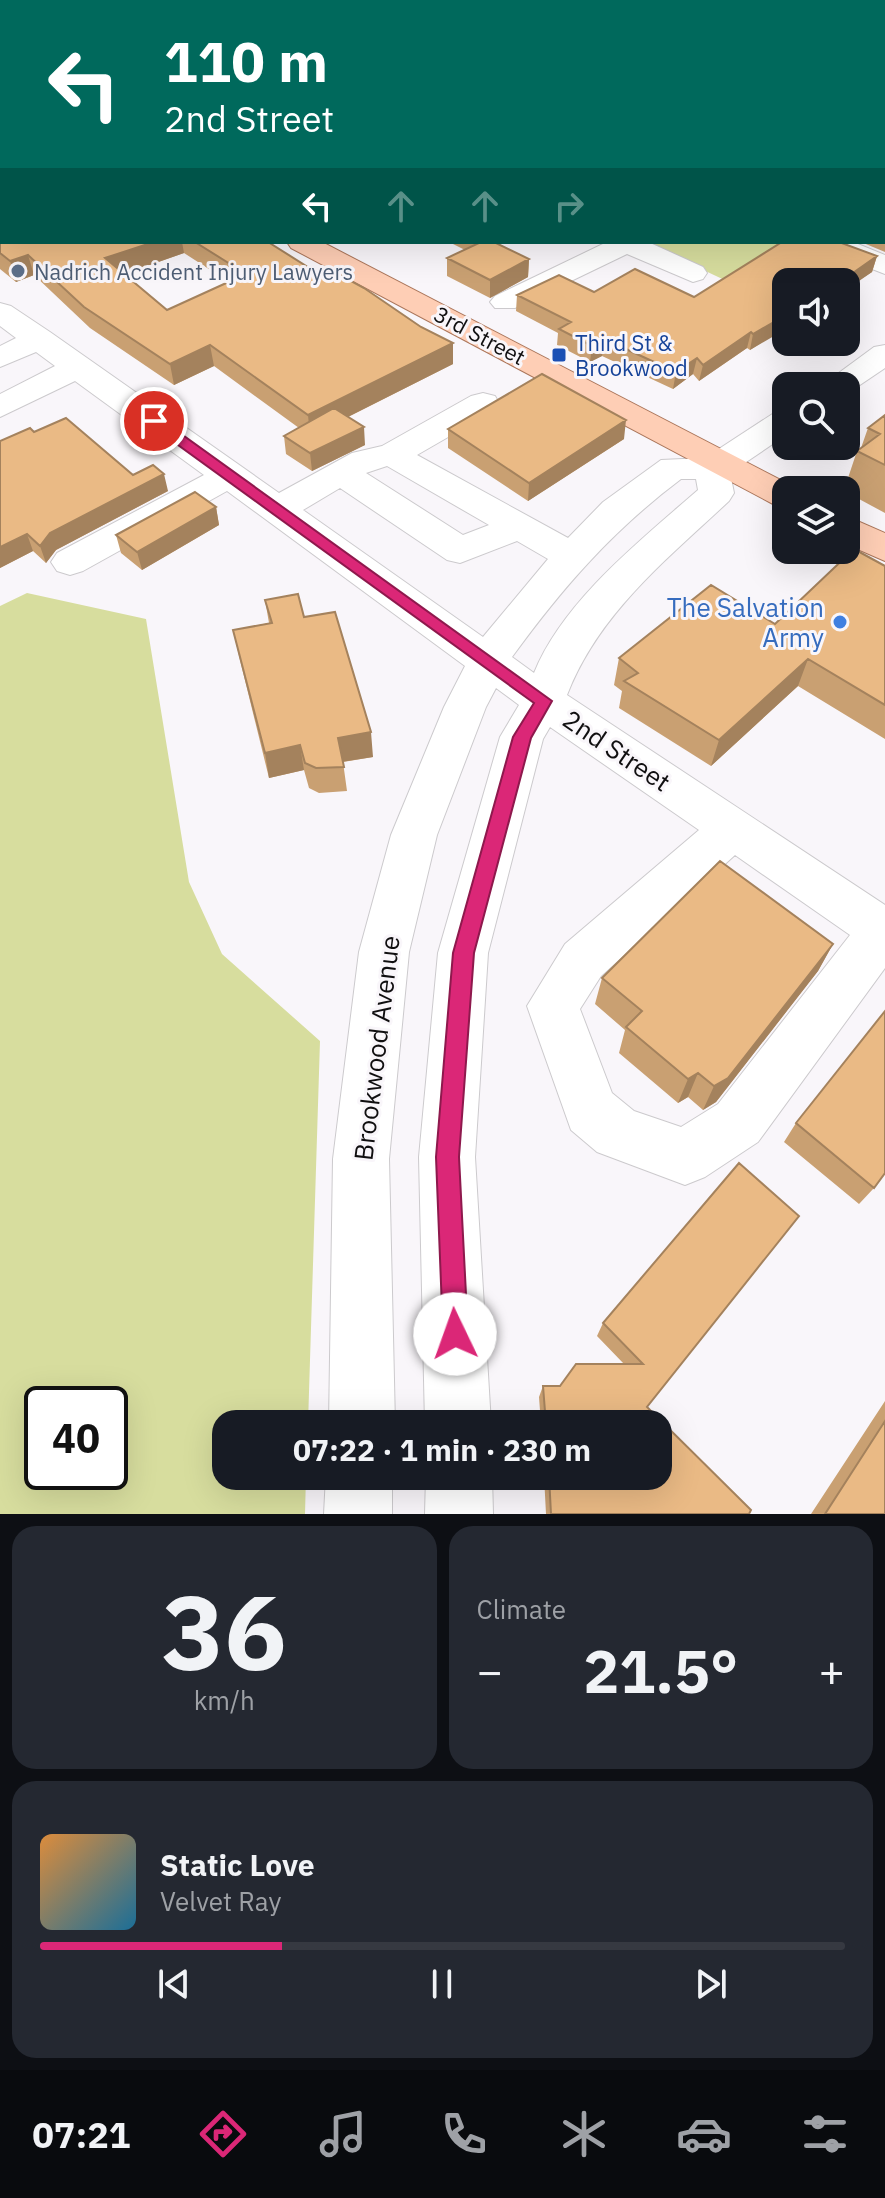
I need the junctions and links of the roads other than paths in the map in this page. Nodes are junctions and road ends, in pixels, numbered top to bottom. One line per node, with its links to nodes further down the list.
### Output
1 (305, 244): 15 (main road, 3rd Street)
2 (622, 244): 7 (street)
3 (630, 244): 6 (street)
4 (833, 244): 5 (street)
5 (885, 265)
6 (693, 273)
7 (505, 302)
8 (13, 324): 9 (street); 10 (street, 2nd Street)
9 (0, 358)
10 (78, 367): 12 (street); 17 (street, 2nd Street)
11 (483, 403): 14 (street)
12 (0, 407)
13 (772, 429): 15 (street)
14 (392, 455): 16 (street); 20 (street)
15 (717, 465): 18 (main road, 3rd Street); 23 (street, Brookwood Avenue); 26 (street)
16 (341, 473): 19 (street); 20 (street)
17 (230, 475): 19 (street, 2nd Street); 24 (street)
18 (772, 490)
19 (278, 509): 25 (street, 2nd Street)
20 (516, 527): 23 (street)
21 (860, 536): 22 (main road)
22 (885, 549)
23 (572, 556): 25 (street, Brookwood Avenue)
24 (70, 562)
25 (489, 659): 26 (street, 2nd Street); 29 (street, Brookwood Avenue)
26 (544, 701): 27 (street, 2nd Street); 30 (street)
27 (733, 829): 28 (street, 2nd Street); 28 (street)
28 (884, 932)
29 (362, 1410)
30 (457, 1410)
31 (359, 1490): 33 (street)
32 (459, 1490): 34 (street)
33 (358, 1514)
34 (459, 1514)

